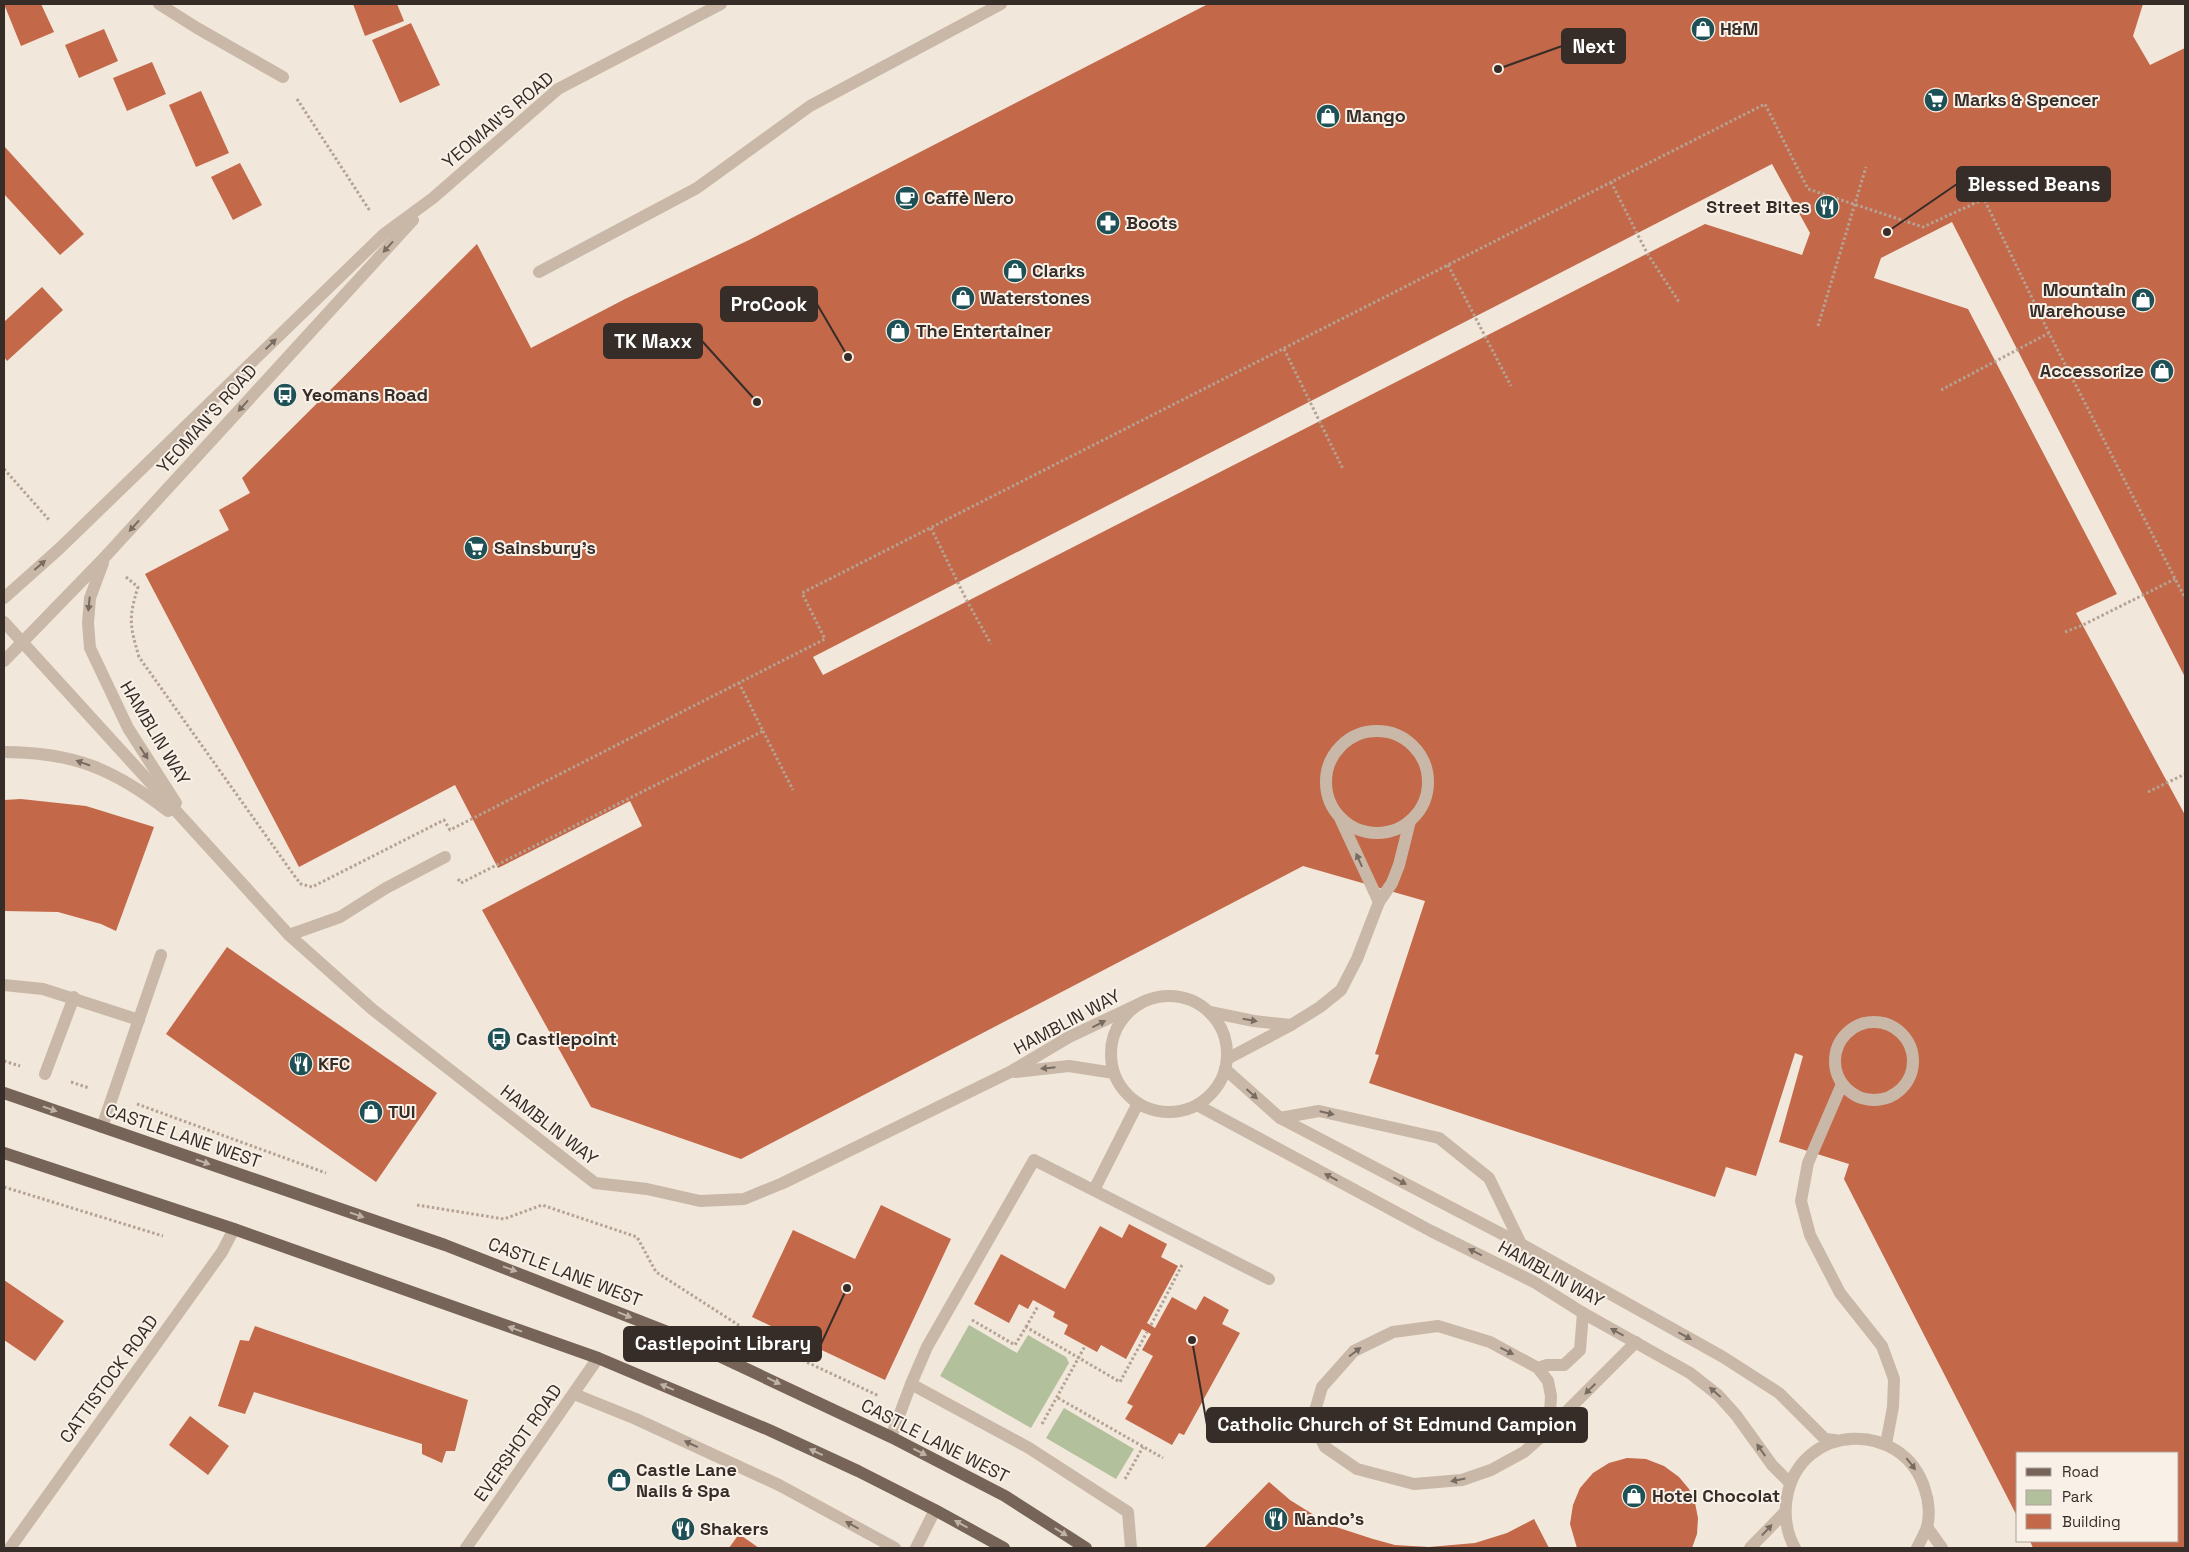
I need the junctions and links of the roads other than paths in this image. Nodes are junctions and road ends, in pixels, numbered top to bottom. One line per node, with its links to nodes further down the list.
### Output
1 (160, 4): 4 (street)
2 (721, 4): 5 (street, YEOMAN'S ROAD)
3 (1001, 4): 6 (street)
4 (284, 77)
5 (433, 198): 7 (street, YEOMAN'S ROAD, one-way to 7); 8 (street, YEOMAN'S ROAD, one-way to 5)
6 (539, 272)
7 (104, 558): 10 (street, YEOMAN'S ROAD); 15 (street, HAMBLIN WAY, one-way to 15)
8 (4, 598)
9 (4, 622): 10 (street, HAMBLIN WAY)
10 (22, 644): 11 (street, YEOMAN'S ROAD); 15 (street, HAMBLIN WAY)
11 (4, 661)
12 (4, 752): 15 (street, HAMBLIN WAY, one-way to 12)
13 (1340, 818): 14 (street); 14 (street); 17 (street, one-way to 13)
14 (1410, 822): 17 (street)
15 (197, 835): 18 (street, HAMBLIN WAY)
16 (445, 857): 18 (street)
17 (1379, 902): 25 (street)
18 (289, 935): 27 (street, HAMBLIN WAY)
19 (162, 955): 24 (street)
20 (4, 985): 21 (street)
21 (74, 998): 24 (street); 29 (street)
22 (1141, 1003): 23 (street, HAMBLIN WAY); 27 (street, HAMBLIN WAY, one-way to 22); 28 (street, HAMBLIN WAY)
23 (1210, 1012): 25 (street, one-way to 25); 26 (street)
24 (139, 1020): 35 (street)
25 (1291, 1025): 26 (street)
26 (1226, 1064): 33 (street, HAMBLIN WAY); 34 (street, HAMBLIN WAY, one-way to 34)
27 (1010, 1072): 28 (street, HAMBLIN WAY, one-way to 27)
28 (1114, 1073): 32 (street, HAMBLIN WAY)
29 (45, 1074)
30 (1842, 1084): 30 (street); 50 (street)
31 (4, 1093): 35 (main road, CASTLE LANE WEST, one-way to 35)
32 (1138, 1103): 33 (street, HAMBLIN WAY); 37 (street)
33 (1197, 1105): 41 (street, HAMBLIN WAY, one-way to 33)
34 (1280, 1118): 39 (street, HAMBLIN WAY, one-way to 39); 39 (street, HAMBLIN WAY, one-way to 39)
35 (102, 1127): 47 (main road, CASTLE LANE WEST, one-way to 47)
36 (4, 1153): 38 (main road)
37 (1094, 1190): 40 (street); 45 (street)
38 (234, 1229): 43 (main road, one-way to 38); 55 (street, CATTISTOCK ROAD)
39 (1521, 1244): 49 (street, HAMBLIN WAY, one-way to 49)
40 (1269, 1279)
41 (1583, 1312): 42 (street, HAMBLIN WAY, one-way to 41); 44 (street)
42 (1636, 1342): 48 (street, one-way to 48); 51 (street, HAMBLIN WAY, one-way to 42)
43 (598, 1358): 46 (street, EVERSHOT ROAD); 52 (main road, one-way to 43)
44 (1538, 1368): 48 (street); 48 (street, one-way to 44)
45 (911, 1384): 47 (street); 61 (street)
46 (574, 1394): 56 (street, EVERSHOT ROAD); 57 (street, one-way to 46)
47 (891, 1437): 60 (main road, CASTLE LANE WEST, one-way to 60)
48 (1541, 1437)
49 (1835, 1440): 50 (street); 51 (street)
50 (1886, 1444): 54 (street, one-way to 54)
51 (1790, 1482): 53 (street)
52 (935, 1510): 58 (street); 59 (main road, one-way to 52)
53 (1784, 1512): 62 (street, one-way to 53); 63 (street)
54 (1927, 1527): 64 (street); 65 (street)
55 (10, 1548)
56 (466, 1548)
57 (895, 1548)
58 (916, 1548)
59 (1004, 1548)
60 (1086, 1548)
61 (1132, 1548)
62 (1750, 1548)
63 (1795, 1548)
64 (1917, 1548)
65 (1942, 1548)

